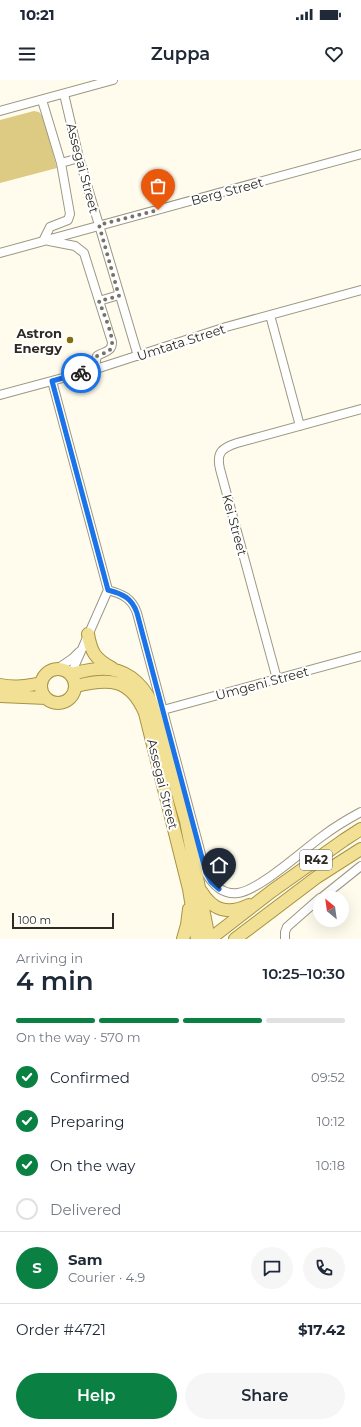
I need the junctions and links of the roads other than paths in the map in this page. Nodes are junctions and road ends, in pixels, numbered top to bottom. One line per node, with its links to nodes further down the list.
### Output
1 (114, 80): 2 (street)
2 (64, 94): 3 (street); 6 (street, Assegai Street)
3 (42, 100): 4 (street); 7 (street, Assegai Street)
4 (0, 111)
5 (361, 154): 8 (street, Berg Street)
6 (79, 158): 7 (street); 8 (street, Assegai Street)
7 (61, 163): 9 (street, Assegai Street)
8 (99, 225): 9 (street, Berg Street); 12 (street, Assegai Street)
9 (44, 241): 10 (street, Berg Street); 13 (street)
10 (0, 253)
11 (361, 290): 14 (street, Umtata Street)
12 (119, 296): 13 (street); 15 (street, Assegai Street)
13 (99, 301): 16 (street)
14 (270, 315): 15 (street, Umtata Street); 20 (street)
15 (138, 356): 16 (street, Umtata Street)
16 (96, 369): 17 (street, Umtata Street)
17 (52, 381): 18 (street, Umtata Street); 21 (street)
18 (0, 395)
19 (361, 409): 20 (street, Kei Street)
20 (300, 426): 28 (street, Kei Street)
21 (108, 590): 22 (street); 34 (street)
22 (88, 634): 23 (street); 26 (main road)
23 (83, 646): 25 (street); 27 (street)
24 (361, 656): 28 (street, Umgeni Street)
25 (57, 669): 27 (main road); 29 (main road)
26 (115, 670): 27 (main road, Assegai Street); 40 (main road, Assegai Street)
27 (71, 674): 31 (main road)
28 (277, 679): 34 (street, Umgeni Street)
29 (41, 683): 30 (main road); 33 (main road)
30 (0, 685)
31 (76, 686): 33 (main road); 40 (main road, Assegai Street)
32 (0, 696): 33 (main road)
33 (46, 698)
34 (163, 710): 35 (street)
35 (361, 812)
36 (361, 829): 41 (main road, R42)
37 (361, 849): 47 (main road, R42)
38 (361, 866): 39 (street)
39 (329, 891)
40 (195, 893): 41 (main road); 44 (main road); 45 (main road, Assegai Street); 46 (main road, Assegai Street)
41 (264, 898): 46 (main road, R42)
42 (313, 904): 43 (street)
43 (284, 937)
44 (182, 939)
45 (197, 939)
46 (210, 939)
47 (235, 939)

